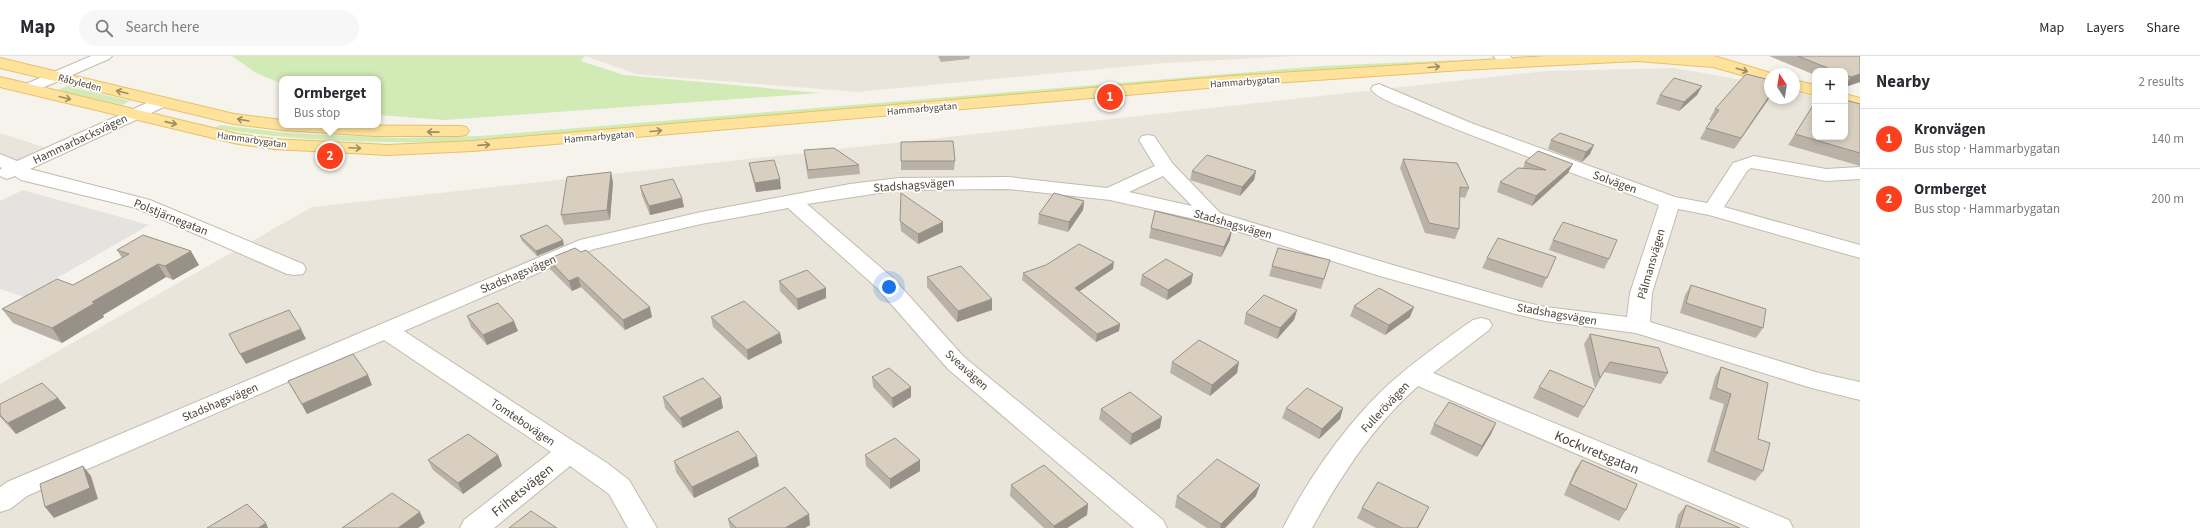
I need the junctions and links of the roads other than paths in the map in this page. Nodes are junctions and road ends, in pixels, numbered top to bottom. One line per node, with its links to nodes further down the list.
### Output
1 (104, 56): 6 (street)
2 (1428, 56): 18 (main road, Hammarbygatan, one-way to 18)
3 (1505, 59): 4 (main road, Hammarbygatan); 16 (main road, Hammarbygatan, one-way to 3)
4 (1707, 59): 7 (main road, Hammarbygatan, one-way to 7)
5 (0, 63): 6 (main road, Råbyleden)
6 (57, 76): 10 (street); 14 (main road, Råbyleden, one-way to 6)
7 (1764, 76)
8 (0, 82): 10 (main road, Råbyleden)
9 (1800, 86): 12 (main road)
10 (27, 89): 16 (main road, Råbyleden, one-way to 16)
11 (1379, 89): 26 (street, Solvägen)
12 (1812, 89)
13 (1848, 100): 15 (main road)
14 (160, 102): 16 (street, Hammarbacksvägen); 17 (main road, Hammarbygatan, one-way to 14)
15 (1860, 103)
16 (133, 115): 22 (street, Hammarbacksvägen)
17 (279, 125)
18 (331, 128)
19 (1148, 140): 21 (street)
20 (0, 159): 22 (street, Polstjärnegatan)
21 (1166, 168): 24 (street); 28 (street)
22 (8, 173): 30 (street, Polstjärnegatan)
23 (1860, 173): 27 (street)
24 (1110, 194): 25 (street, Stadshagsvägen); 28 (street, Stadshagsvägen)
25 (792, 201): 33 (street, Stadshagsvägen); 40 (street, Sveavägen)
26 (1670, 202): 27 (street, Solvägen); 32 (street, Pålmansvägen)
27 (1712, 210): 29 (street, Solvägen)
28 (1213, 217): 32 (street, Stadshagsvägen)
29 (1860, 252)
30 (295, 269)
31 (1481, 325): 34 (street, Fullerövägen)
32 (1638, 326): 35 (street, Stadshagsvägen)
33 (387, 331): 36 (street, Tomtebovägen); 37 (street, Stadshagsvägen)
34 (1414, 375): 41 (street, Fullerövägen); 42 (street, Kockvretsgatan)
35 (1860, 391)
36 (569, 452): 38 (street, Frihetsvägen); 39 (street, Tomtebovägen)
37 (0, 501)
38 (474, 528)
39 (643, 528)
40 (1153, 528)
41 (1297, 528)
42 (1780, 528)

